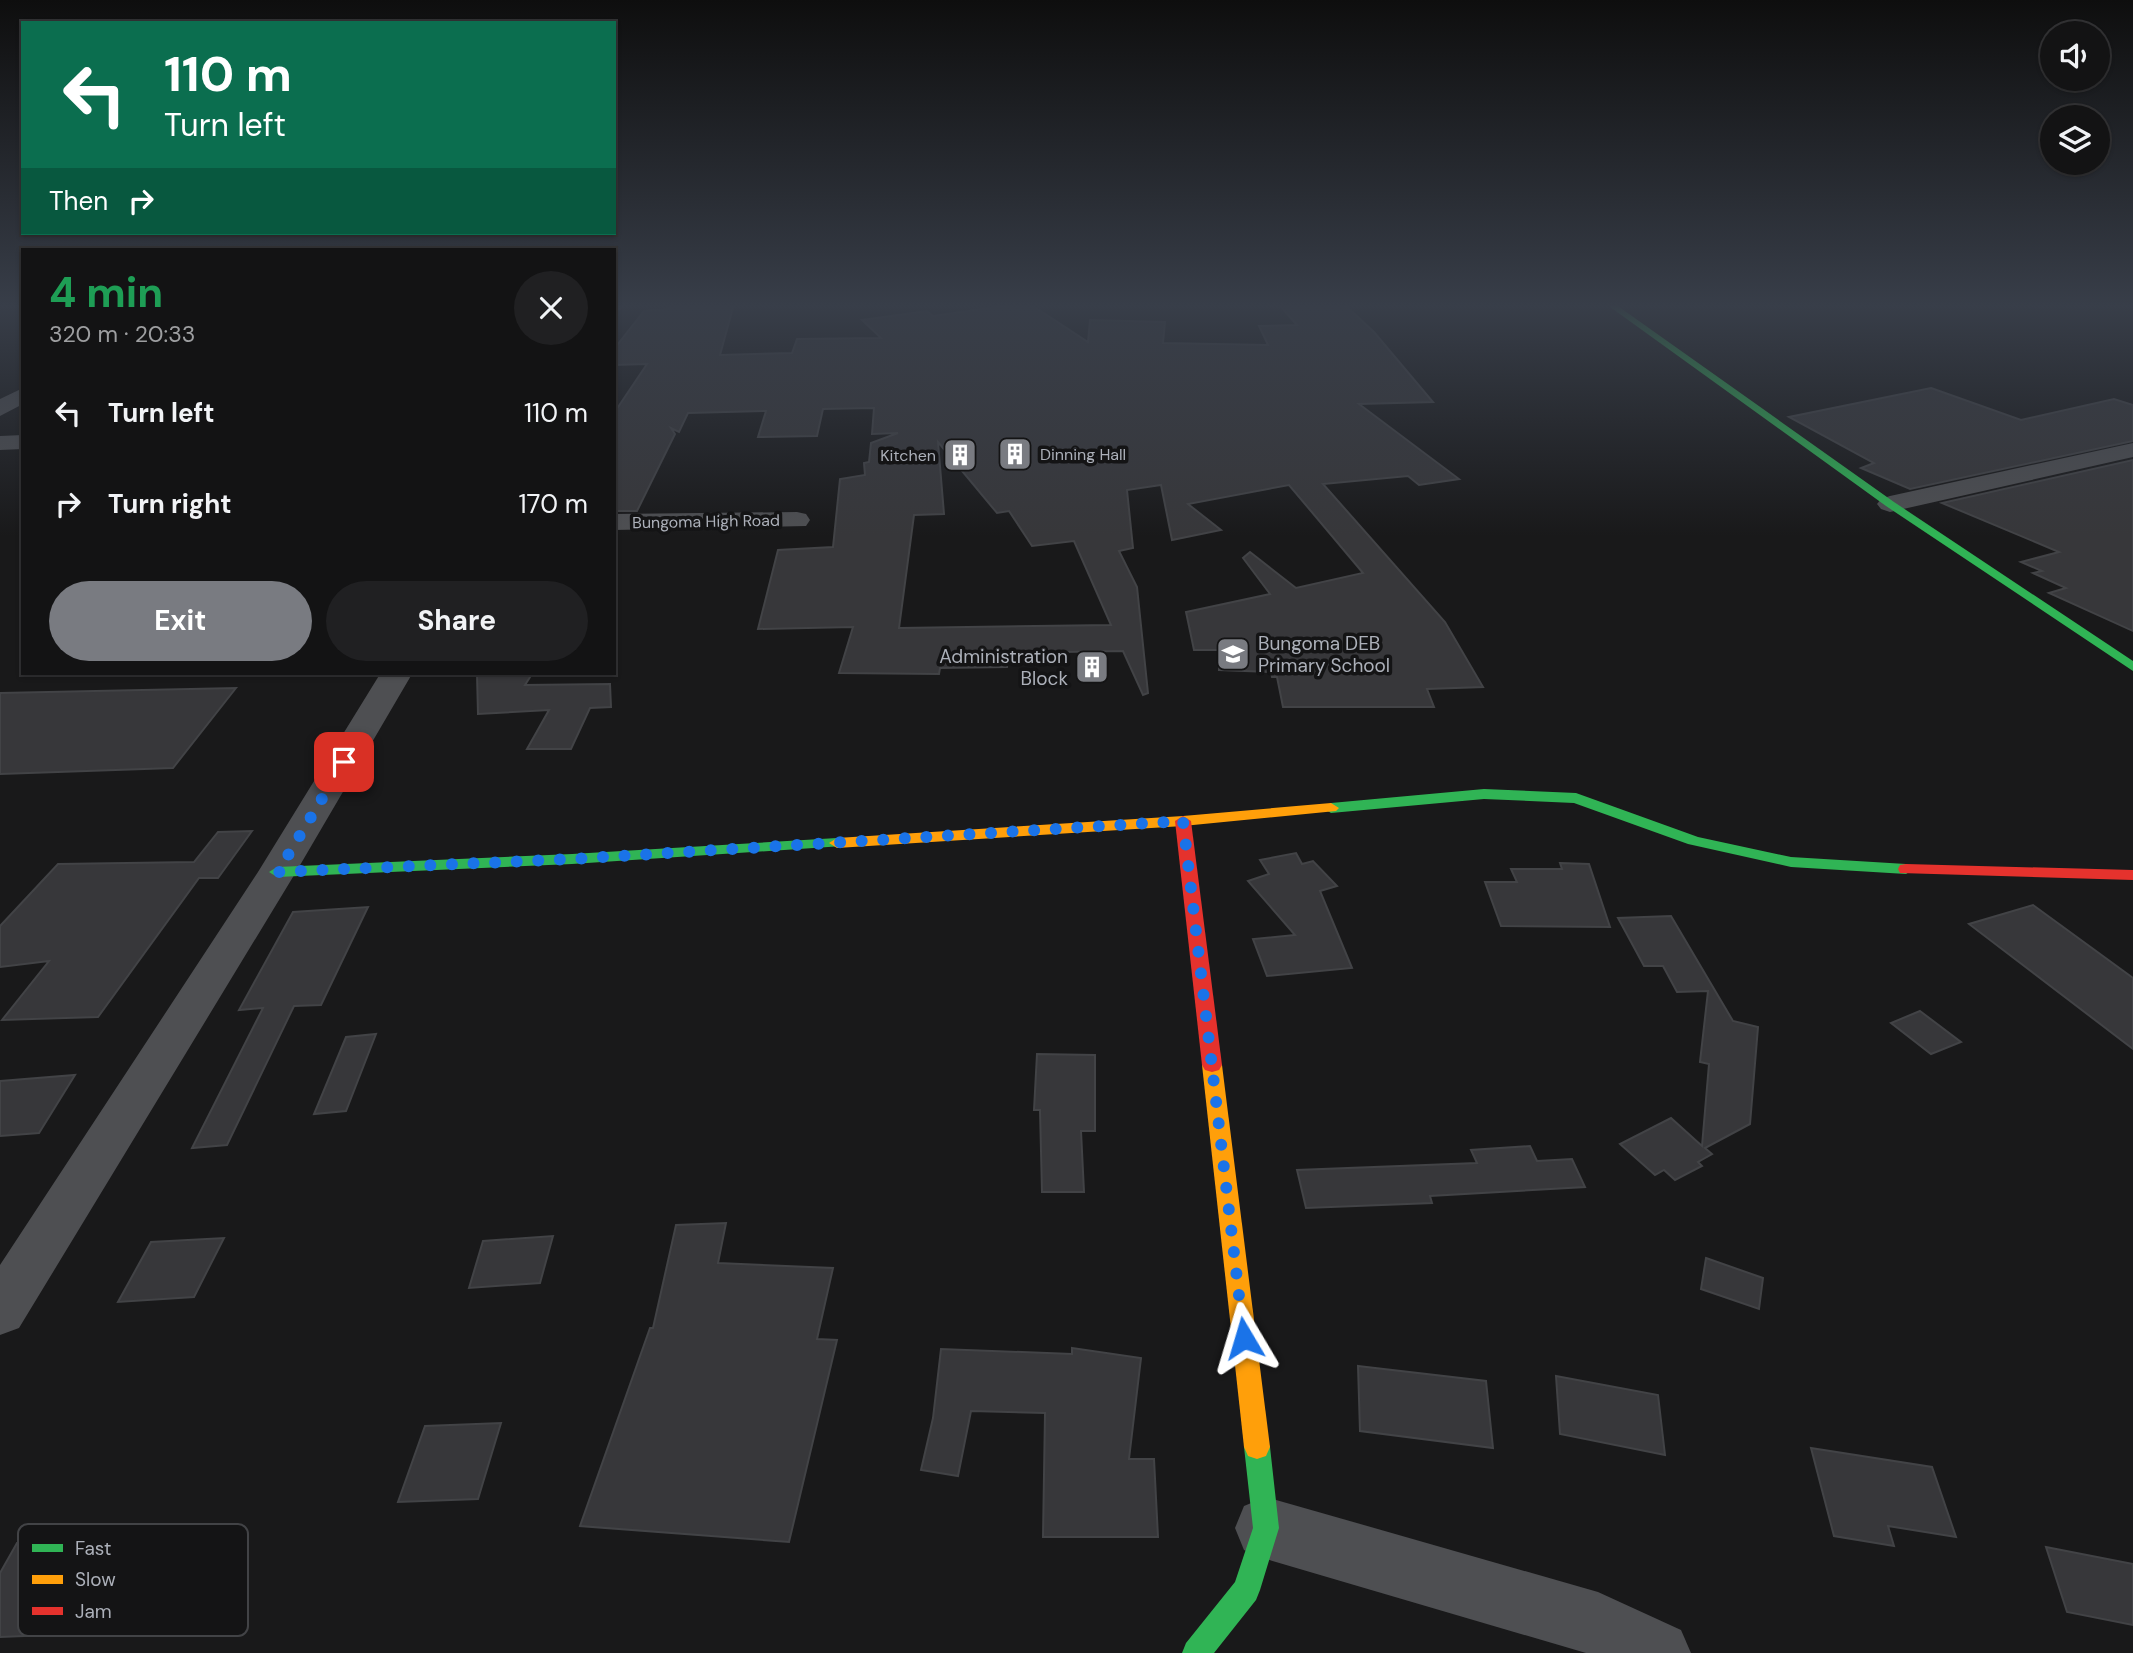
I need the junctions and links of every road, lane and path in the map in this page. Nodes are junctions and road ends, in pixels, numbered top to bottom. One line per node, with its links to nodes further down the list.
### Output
1 (1718, 381): 7 (street)
2 (21, 395): 3 (street)
3 (0, 409)
4 (21, 442): 5 (street)
5 (0, 443)
6 (2133, 450): 7 (street)
7 (1890, 504): 10 (street)
8 (797, 520): 9 (street, Bungoma High Road)
9 (616, 523)
10 (2133, 667)
11 (395, 675): 13 (street)
12 (1183, 821): 13 (street); 14 (street); 16 (street)
13 (278, 872): 15 (street)
14 (2133, 875)
15 (0, 1311)
16 (1266, 1528): 17 (street); 18 (street)
17 (1196, 1653)
18 (1658, 1653)

